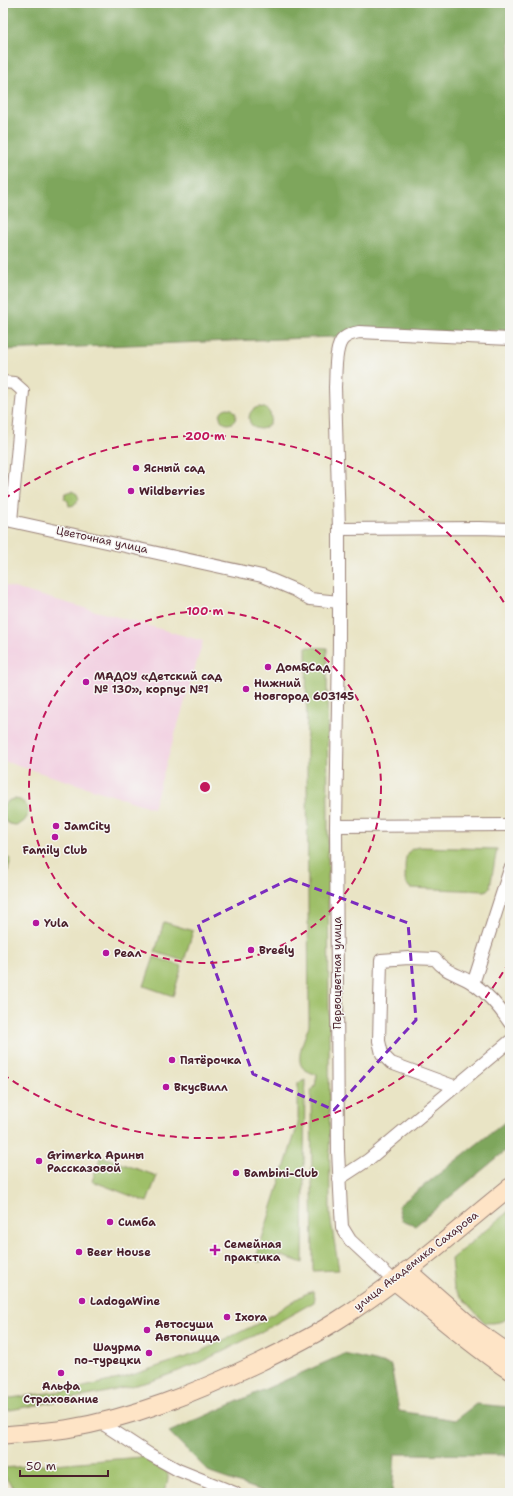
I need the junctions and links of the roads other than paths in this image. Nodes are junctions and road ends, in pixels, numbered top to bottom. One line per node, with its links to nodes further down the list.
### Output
1 (510, 339): 3 (street, Первоцветная улица)
2 (3, 382): 5 (street, Цветочная улица)
3 (339, 529): 4 (street); 5 (street, Первоцветная улица)
4 (510, 529)
5 (339, 602): 7 (street, Первоцветная улица)
6 (510, 825): 7 (street)
7 (336, 826): 13 (street, Первоцветная улица)
8 (510, 869): 9 (street)
9 (473, 984): 10 (street); 12 (street)
10 (510, 1023)
11 (510, 1042): 12 (street)
12 (456, 1086): 13 (street)
13 (339, 1179): 15 (street, Первоцветная улица)
14 (510, 1187): 15 (main road, улица Академика Сахарова)
15 (401, 1276): 16 (main road); 17 (main road); 18 (main road, улица Академика Сахарова)
16 (510, 1354)
17 (510, 1372)
18 (100, 1422): 19 (main road, улица Академика Сахарова); 20 (street)
19 (3, 1435)
20 (235, 1493)

